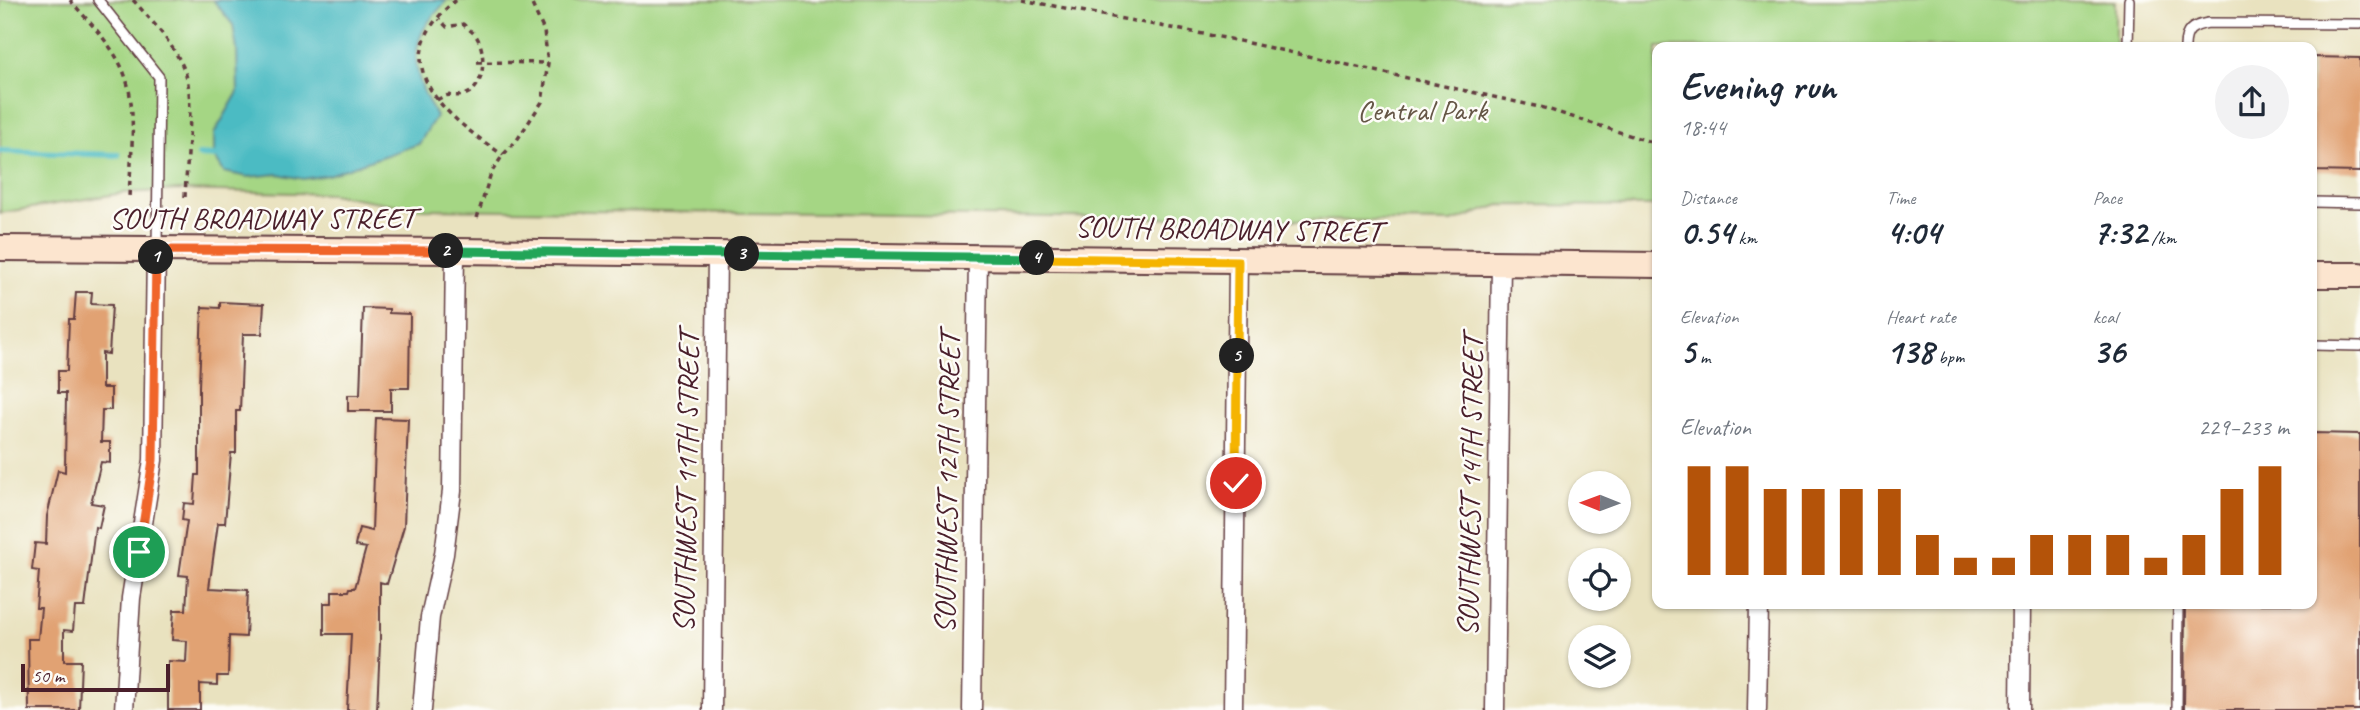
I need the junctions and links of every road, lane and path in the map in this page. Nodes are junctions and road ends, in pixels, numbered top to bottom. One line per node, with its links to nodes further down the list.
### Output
1 (70, 0): 19 (path)
2 (98, 0): 24 (lane)
3 (133, 0): 18 (path)
4 (456, 0): 8 (path)
5 (530, 0): 14 (path)
6 (1022, 0): 16 (path)
7 (2129, 0): 10 (lane)
8 (439, 19): 13 (path); 15 (path)
9 (2360, 24): 11 (lane)
10 (2128, 42)
11 (2185, 42)
12 (477, 62): 13 (path)
13 (484, 62): 14 (path); 15 (path)
14 (548, 63): 17 (path)
15 (437, 100): 17 (path)
16 (1652, 142)
17 (503, 155): 22 (path)
18 (185, 197)
19 (129, 200)
20 (2317, 202): 21 (lane)
21 (2360, 203)
22 (477, 218)
23 (0, 248): 24 (main road, SOUTH BROADWAY STREET)
24 (156, 250): 25 (main road, SOUTH BROADWAY STREET); 38 (street)
25 (455, 251): 26 (main road, SOUTH BROADWAY STREET); 39 (street)
26 (717, 254): 27 (main road, SOUTH BROADWAY STREET); 40 (street, SOUTHWEST 11TH STREET)
27 (978, 257): 28 (main road, SOUTH BROADWAY STREET); 41 (street, SOUTHWEST 12TH STREET)
28 (1238, 261): 29 (main road, SOUTH BROADWAY STREET); 42 (street)
29 (1501, 263): 30 (main road, SOUTH BROADWAY STREET); 43 (street, SOUTHWEST 14TH STREET)
30 (1652, 265)
31 (2317, 275): 32 (main road)
32 (2360, 275)
33 (2317, 345): 34 (lane)
34 (2360, 345)
35 (1759, 609): 44 (street)
36 (2021, 609): 45 (street)
37 (2178, 609): 46 (lane)
38 (124, 710)
39 (422, 710)
40 (712, 710)
41 (972, 710)
42 (1233, 710)
43 (1495, 710)
44 (1757, 710)
45 (2020, 710)
46 (2177, 710)

